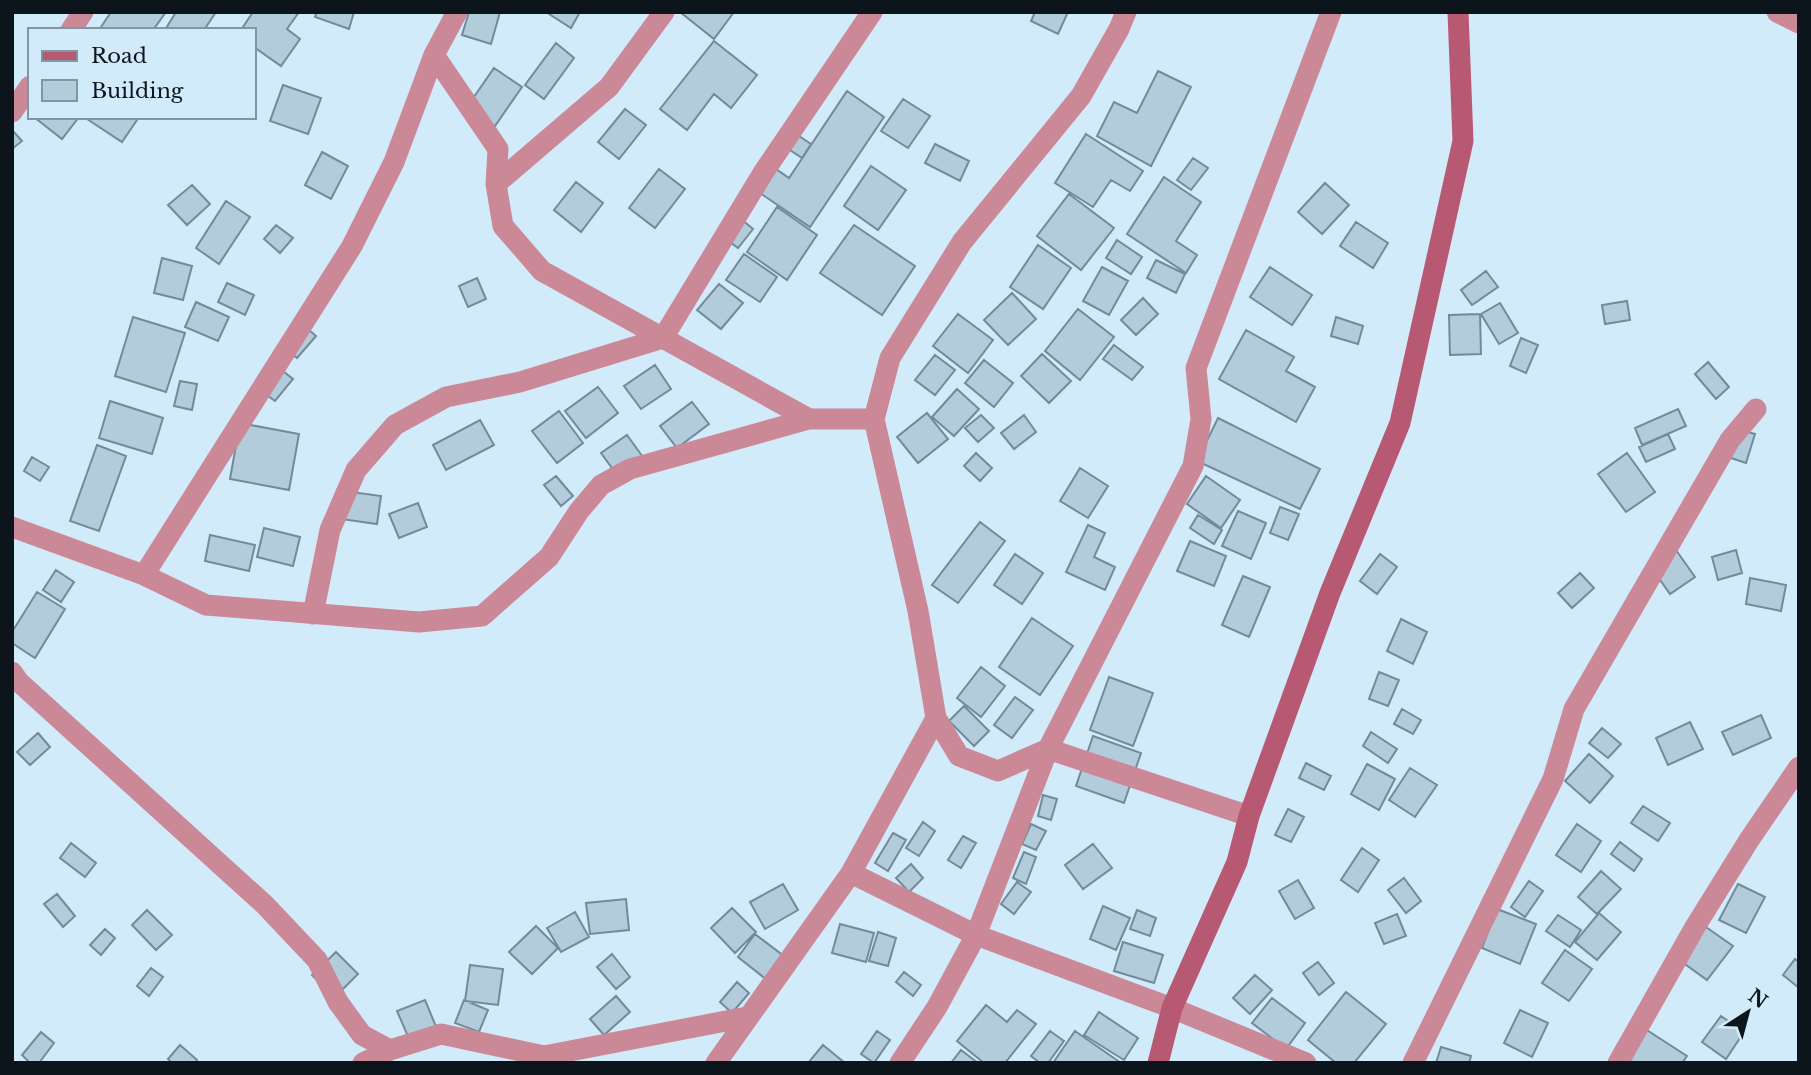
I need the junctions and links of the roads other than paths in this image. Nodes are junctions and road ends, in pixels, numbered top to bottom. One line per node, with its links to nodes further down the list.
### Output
1 (83, 12): 10 (street)
2 (457, 12): 11 (street)
3 (664, 12): 14 (street)
4 (872, 12): 15 (street)
5 (1126, 12): 18 (street)
6 (1331, 12): 24 (street)
7 (1458, 12): 26 (street)
8 (1777, 12): 9 (street)
9 (1799, 23)
10 (72, 28)
11 (434, 55): 14 (street); 20 (street)
12 (28, 89): 13 (street)
13 (12, 112)
14 (496, 184): 15 (street)
15 (663, 338): 17 (street); 21 (street)
16 (1756, 409): 37 (street)
17 (809, 419): 18 (street); 21 (street)
18 (874, 419): 23 (street)
19 (12, 527): 20 (street)
20 (144, 575): 21 (street)
21 (313, 614)
22 (12, 672): 31 (street)
23 (936, 718): 24 (street); 27 (street)
24 (1048, 749): 26 (street); 28 (street)
25 (1799, 767): 38 (street)
26 (1249, 816): 29 (street)
27 (851, 873): 28 (street); 30 (street)
28 (976, 935): 29 (street); 34 (street)
29 (1172, 1008): 35 (street); 36 (street)
30 (747, 1017): 31 (street); 33 (street)
31 (390, 1051): 32 (street)
32 (363, 1063)
33 (716, 1063)
34 (900, 1063)
35 (1158, 1063)
36 (1307, 1063)
37 (1413, 1063)
38 (1618, 1063)

